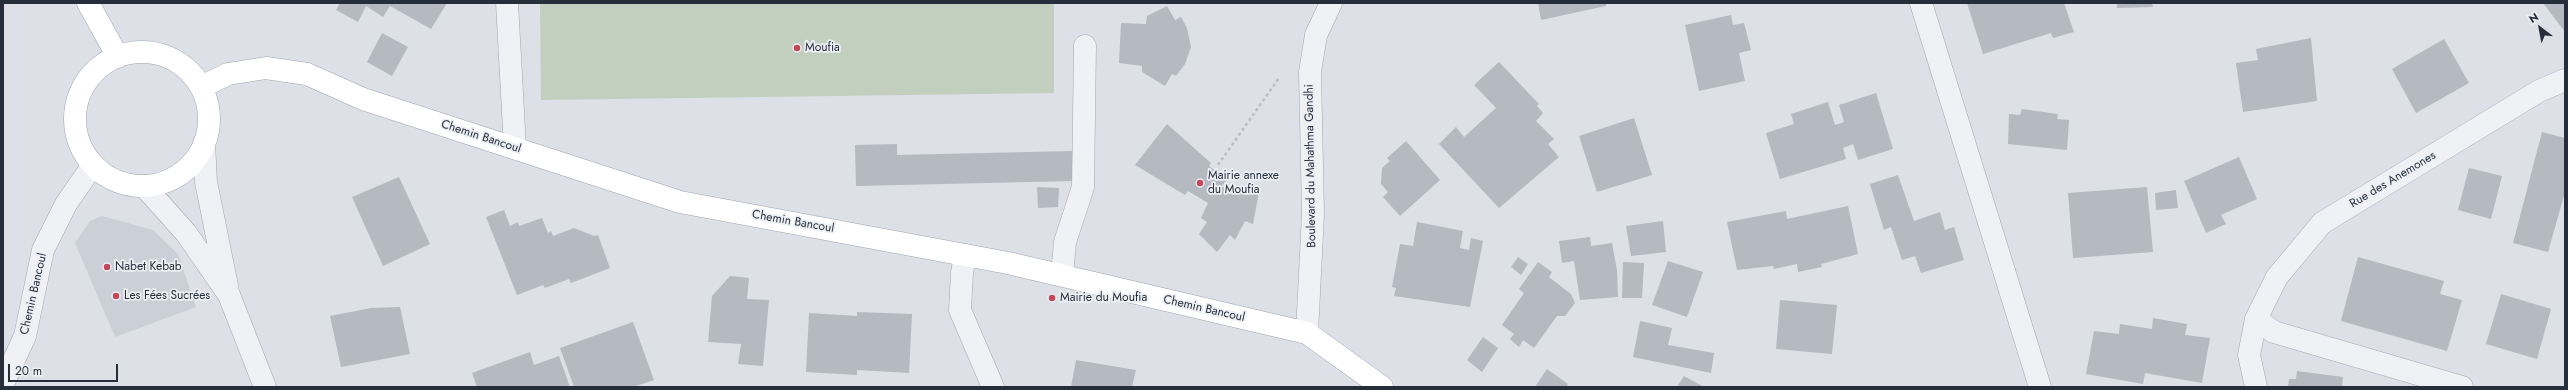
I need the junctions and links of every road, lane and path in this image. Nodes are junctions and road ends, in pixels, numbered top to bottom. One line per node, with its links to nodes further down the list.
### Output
1 (88, 3): 6 (main road)
2 (506, 3): 11 (street)
3 (1331, 3): 19 (street, Boulevard du Mahathma Gandhi)
4 (1921, 3): 24 (street)
5 (1086, 46): 16 (street)
6 (118, 57): 9 (main road); 12 (main road)
7 (1280, 76): 13 (path)
8 (2565, 80): 18 (street, Rue des Anemones)
9 (201, 87): 10 (main road); 11 (main road, Chemin Bancoul)
10 (204, 143): 14 (main road); 17 (street)
11 (515, 148): 15 (main road, Chemin Bancoul)
12 (93, 165): 14 (main road); 20 (street, Chemin Bancoul)
13 (1218, 165)
14 (144, 186): 17 (street)
15 (965, 255): 16 (main road, Chemin Bancoul); 22 (street)
16 (1062, 275): 19 (main road, Chemin Bancoul)
17 (229, 295): 21 (street)
18 (2256, 319): 25 (street, Rue des Anemones); 26 (street)
19 (1308, 333): 23 (main road, Chemin Bancoul)
20 (3, 384)
21 (265, 387)
22 (993, 387)
23 (1382, 387)
24 (2040, 387)
25 (2256, 387)
26 (2462, 387)

